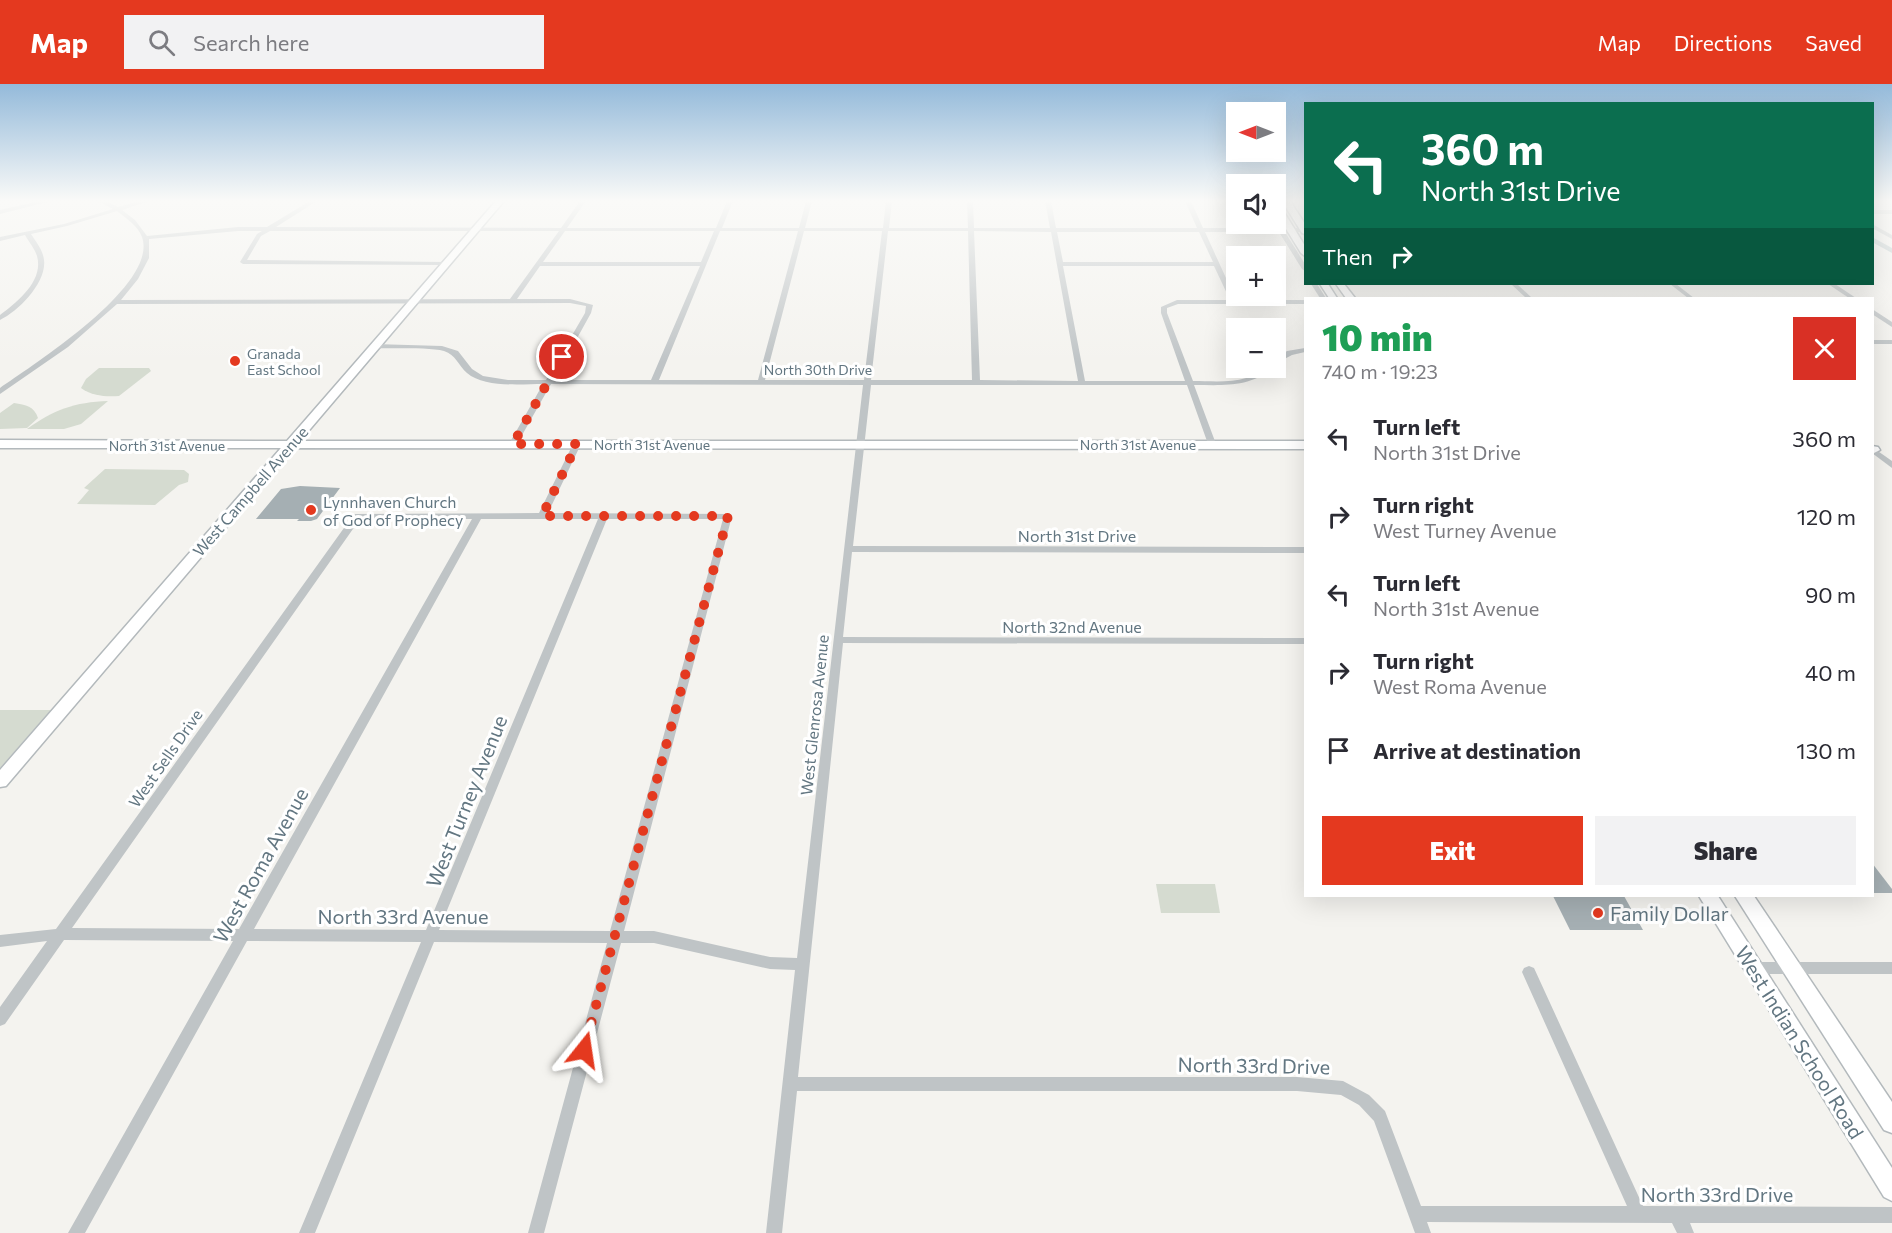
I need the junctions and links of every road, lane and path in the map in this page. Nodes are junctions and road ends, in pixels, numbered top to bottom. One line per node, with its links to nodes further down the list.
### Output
1 (40, 255): 33 (street)
2 (145, 255): 27 (street)
3 (247, 255): 12 (street)
4 (453, 255): 12 (street, West Campbell Avenue)
5 (545, 255): 13 (street)
6 (708, 255): 14 (street)
7 (795, 255): 43 (street)
8 (882, 255): 44 (street, West Glenrosa Avenue)
9 (972, 255): 45 (street)
10 (1058, 255): 15 (street)
11 (1213, 255): 16 (street)
12 (445, 263): 28 (street, West Campbell Avenue)
13 (539, 264): 14 (street); 26 (street)
14 (704, 264): 42 (street)
15 (1060, 264): 16 (street); 46 (street)
16 (1217, 264): 17 (street)
17 (1226, 284)
18 (1341, 285): 22 (street)
19 (1515, 285): 23 (street)
20 (1674, 285): 24 (street)
21 (1833, 285): 25 (street)
22 (1350, 297)
23 (1528, 297)
24 (1690, 297)
25 (1851, 297)
26 (512, 301): 28 (street); 41 (street)
27 (117, 302): 28 (street); 48 (street)
28 (413, 302): 37 (street, West Campbell Avenue)
29 (1226, 302): 47 (street)
30 (1286, 302): 31 (street)
31 (1304, 302)
32 (1874, 312): 34 (street)
33 (0, 318)
34 (1892, 325)
35 (1874, 342): 36 (street)
36 (1892, 342)
37 (374, 346): 41 (street, North 30th Drive); 55 (street, West Campbell Avenue)
38 (1304, 350): 39 (street)
39 (1286, 355)
40 (1252, 378): 47 (street, North 30th Drive)
41 (547, 382): 42 (street, North 30th Drive); 52 (street)
42 (654, 382): 43 (street, North 30th Drive)
43 (761, 382): 44 (street, North 30th Drive)
44 (867, 382): 45 (street, North 30th Drive); 50 (street, West Glenrosa Avenue)
45 (976, 383): 46 (street, North 30th Drive)
46 (1083, 383): 47 (street, North 30th Drive)
47 (1191, 383): 54 (street)
48 (4, 387): 49 (street)
49 (0, 392)
50 (861, 443): 53 (street, North 31st Avenue); 54 (street, North 31st Avenue); 62 (street, West Glenrosa Avenue)
51 (0, 444): 55 (street, North 31st Avenue)
52 (513, 444): 53 (street, North 31st Avenue); 55 (street, North 31st Avenue)
53 (577, 444): 60 (street)
54 (1212, 444): 56 (street, North 31st Avenue)
55 (290, 445): 66 (street, West Campbell Avenue)
56 (1304, 445)
57 (1874, 451): 58 (street)
58 (1892, 465)
59 (478, 516): 60 (street); 69 (street, West Sells Drive); 70 (street, West Roma Avenue)
60 (542, 516): 61 (street)
61 (604, 516): 71 (street, West Turney Avenue); 72 (street)
62 (848, 549): 63 (street, North 31st Drive); 64 (street, West Glenrosa Avenue)
63 (1304, 550)
64 (839, 640): 65 (street, North 32nd Avenue); 74 (street, West Glenrosa Avenue)
65 (1304, 641)
66 (0, 781)
67 (1709, 897): 75 (street, West Indian School Road)
68 (1745, 897): 76 (street, West Indian School Road)
69 (61, 934): 70 (street, North 33rd Avenue); 73 (street, North 33rd Avenue); 79 (street, West Sells Drive)
70 (243, 935): 71 (street, North 33rd Avenue); 87 (street, West Roma Avenue)
71 (431, 936): 72 (street, North 33rd Avenue); 88 (street, West Turney Avenue)
72 (614, 937): 74 (street, North 33rd Avenue); 89 (street)
73 (0, 941)
74 (804, 964): 80 (street, West Glenrosa Avenue)
75 (1753, 968): 76 (street); 82 (street, West Indian School Road)
76 (1792, 968): 77 (street); 81 (street, West Indian School Road)
77 (1892, 968)
78 (1529, 972): 84 (street)
79 (0, 1019)
80 (791, 1084): 83 (street, North 33rd Drive); 90 (street, West Glenrosa Avenue)
81 (1892, 1122)
82 (1892, 1189)
83 (1418, 1215): 84 (street, North 33rd Drive); 91 (street)
84 (1640, 1215): 85 (street, North 33rd Drive)
85 (1677, 1215): 86 (street, North 33rd Drive); 92 (street)
86 (1892, 1215)
87 (76, 1233)
88 (307, 1233)
89 (536, 1233)
90 (774, 1233)
91 (1423, 1233)
92 (1686, 1233)

